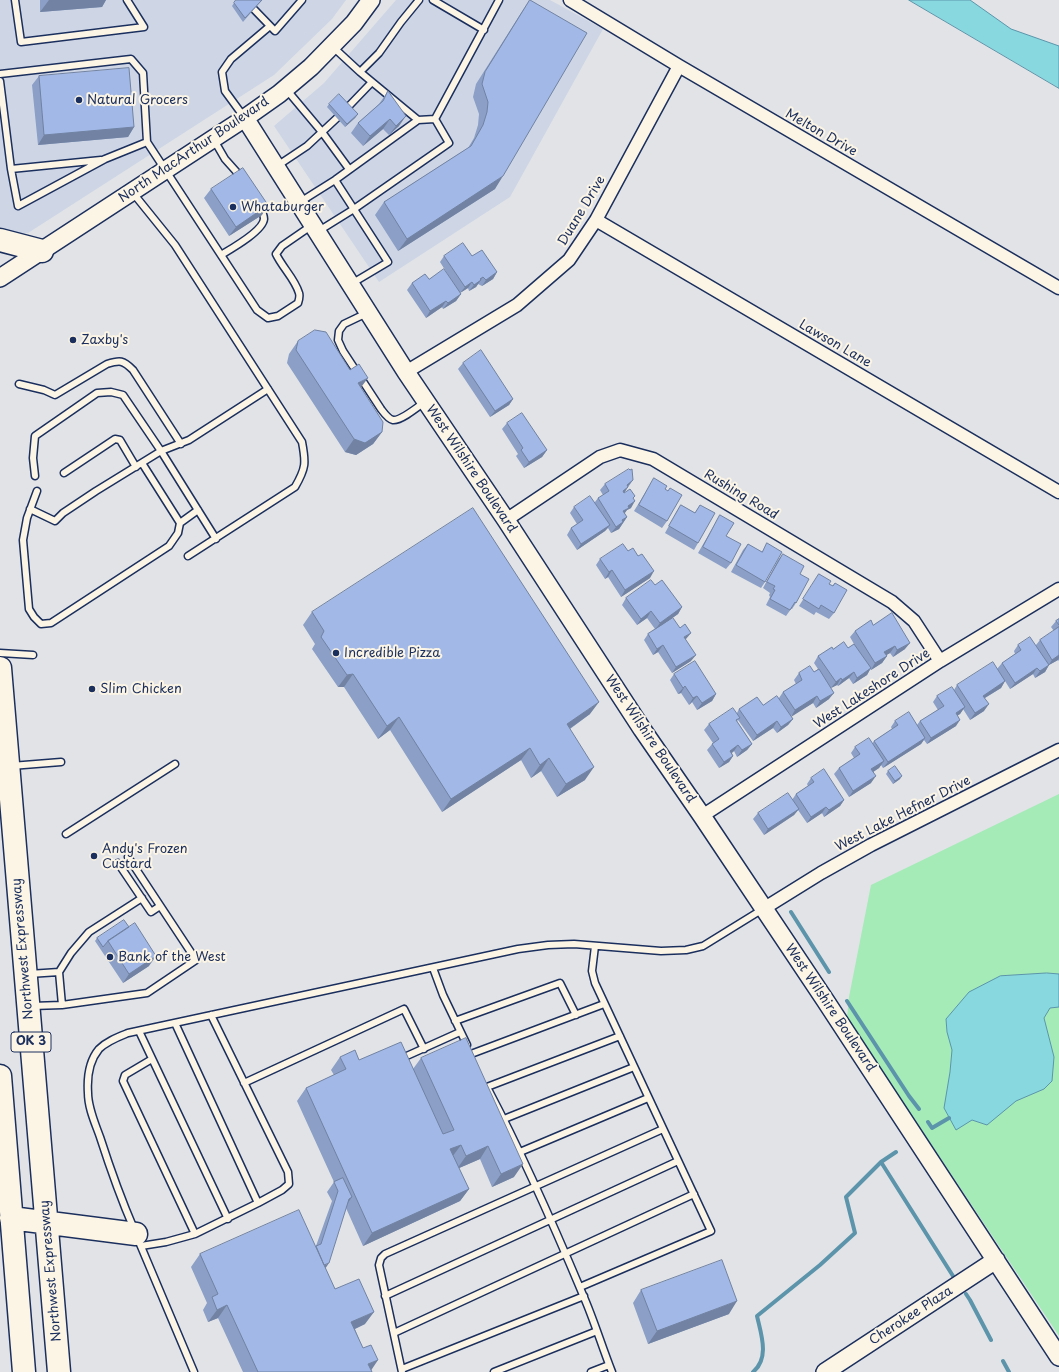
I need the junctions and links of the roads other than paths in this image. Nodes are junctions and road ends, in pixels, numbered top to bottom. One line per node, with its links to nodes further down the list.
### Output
1 (15, 0): 2 (lane)
2 (127, 0)
3 (245, 0): 10 (lane)
4 (302, 0): 10 (lane)
5 (371, 0): 12 (street, North MacArthur Boulevard)
6 (419, 0): 14 (lane)
7 (433, 0): 11 (lane)
8 (499, 0): 11 (lane)
9 (570, 0): 13 (street, Melton Drive)
10 (270, 26): 20 (lane)
11 (484, 30): 22 (lane)
12 (332, 46): 14 (lane); 18 (street, North MacArthur Boulevard)
13 (679, 66): 38 (street, Duane Drive); 45 (street, Melton Drive)
14 (360, 72): 17 (lane)
15 (0, 74): 26 (lane)
16 (0, 81): 29 (lane)
17 (372, 82): 19 (lane); 23 (lane)
18 (285, 88): 20 (street, North MacArthur Boulevard); 24 (lane)
19 (347, 108)
20 (245, 118): 25 (street, North MacArthur Boulevard); 28 (street, West Wilshire Boulevard)
21 (337, 118): 24 (lane)
22 (435, 119): 23 (lane); 37 (lane)
23 (418, 120): 30 (lane)
24 (322, 132): 28 (lane); 30 (lane)
25 (213, 139): 31 (street, North MacArthur Boulevard); 33 (lane)
26 (147, 142): 27 (lane); 31 (lane)
27 (105, 160): 29 (lane); 29 (lane)
28 (276, 167): 35 (street, West Wilshire Boulevard)
29 (11, 169)
30 (349, 169): 32 (lane)
31 (165, 170): 34 (street, North MacArthur Boulevard); 42 (lane)
32 (335, 180): 35 (lane); 37 (lane)
33 (244, 182)
34 (132, 192): 41 (street, North MacArthur Boulevard); 49 (lane)
35 (299, 203): 39 (street, West Wilshire Boulevard)
36 (258, 204): 42 (lane)
37 (354, 209): 39 (lane); 44 (lane)
38 (596, 220): 47 (street, Duane Drive); 58 (street, Lawson Lane)
39 (315, 228): 42 (lane); 44 (street, West Wilshire Boulevard)
40 (0, 240): 41 (highway)
41 (42, 251): 43 (street, North MacArthur Boulevard)
42 (220, 255)
43 (0, 278)
44 (351, 284): 46 (street, West Wilshire Boulevard)
45 (1059, 288)
46 (368, 312): 47 (street, West Wilshire Boulevard); 50 (lane)
47 (406, 372): 50 (street, West Wilshire Boulevard)
48 (19, 384): 51 (lane)
49 (268, 389): 51 (lane); 63 (lane)
50 (426, 401): 61 (street, West Wilshire Boulevard)
51 (181, 444): 52 (lane)
52 (161, 452): 53 (lane); 56 (lane); 60 (lane)
53 (142, 463): 54 (lane); 62 (lane)
54 (136, 467): 55 (lane); 59 (lane)
55 (64, 473)
56 (35, 476)
57 (36, 491): 59 (lane)
58 (1059, 492)
59 (30, 509): 62 (lane)
60 (198, 510): 62 (lane); 63 (lane)
61 (506, 520): 68 (street, Rushing Road); 75 (street, West Wilshire Boulevard)
62 (180, 523)
63 (216, 539): 64 (lane)
64 (188, 556)
65 (1059, 589): 68 (street, West Lakeshore Drive)
66 (0, 653): 67 (lane)
67 (34, 655)
68 (940, 661): 75 (street, West Lakeshore Drive)
69 (0, 668): 72 (highway, Northwest Expressway / OK 3)
70 (1059, 750): 82 (street, West Lake Hefner Drive)
71 (61, 762): 72 (lane)
72 (4, 763): 78 (highway, Northwest Expressway / OK 3)
73 (175, 764): 76 (lane)
74 (0, 815): 78 (highway)
75 (702, 816): 82 (street, West Wilshire Boulevard)
76 (66, 834)
77 (128, 857): 81 (lane)
78 (16, 862): 86 (highway, Northwest Expressway / OK 3)
79 (118, 863): 80 (lane)
80 (142, 898): 81 (lane); 85 (lane)
81 (160, 906): 87 (lane)
82 (764, 909): 83 (lane); 123 (street, West Wilshire Boulevard)
83 (595, 946): 84 (lane); 88 (lane)
84 (433, 968): 90 (lane); 92 (lane)
85 (59, 972): 86 (lane); 87 (lane)
86 (25, 975): 89 (highway, Northwest Expressway / OK 3)
87 (62, 1004): 89 (lane)
88 (604, 1004): 91 (lane); 96 (lane)
89 (28, 1006): 114 (highway, Northwest Expressway / OK 3)
90 (211, 1015): 93 (lane); 105 (lane)
91 (576, 1015): 92 (lane); 98 (lane)
92 (455, 1021): 95 (lane)
93 (175, 1023): 94 (lane); 115 (lane)
94 (139, 1031): 99 (lane); 120 (lane)
95 (460, 1032): 97 (lane); 98 (lane)
96 (620, 1036): 102 (lane); 106 (lane)
97 (424, 1049): 100 (lane); 105 (lane)
98 (471, 1054): 101 (lane)
99 (152, 1059): 117 (lane); 121 (lane)
100 (400, 1059)
101 (474, 1060)
102 (634, 1067): 107 (lane); 108 (lane)
103 (0, 1076): 116 (highway)
104 (484, 1080): 106 (lane)
105 (244, 1083): 115 (lane)
106 (487, 1086): 108 (lane)
107 (648, 1098): 109 (lane); 110 (lane)
108 (504, 1119): 110 (lane)
109 (663, 1130): 111 (lane); 112 (lane)
110 (520, 1152): 112 (lane)
111 (678, 1161): 113 (lane); 118 (lane)
112 (536, 1186): 118 (lane); 125 (lane)
113 (694, 1194): 122 (lane); 124 (lane)
114 (45, 1197): 119 (highway, Northwest Expressway / OK 3); 120 (highway)
115 (258, 1203): 117 (lane)
116 (8, 1218): 119 (highway); 132 (highway)
117 (228, 1219): 121 (lane)
118 (550, 1220): 122 (lane); 125 (lane)
119 (47, 1222): 120 (highway); 133 (highway, Northwest Expressway / OK 3)
120 (136, 1233): 121 (lane); 134 (lane)
121 (195, 1234)
122 (565, 1254): 124 (lane); 128 (lane)
123 (996, 1260): 129 (street, West Wilshire Boulevard); 138 (street, Cherokee Plaza)
124 (580, 1287): 126 (lane)
125 (385, 1296): 128 (lane)
126 (584, 1296): 127 (lane); 131 (lane)
127 (597, 1331): 130 (lane); 135 (lane)
128 (394, 1333): 131 (lane)
129 (1059, 1357)
130 (609, 1365): 136 (lane); 137 (lane)
131 (402, 1371)
132 (24, 1372)
133 (59, 1372)
134 (194, 1372)
135 (494, 1372)
136 (591, 1372)
137 (612, 1372)
138 (825, 1372)

